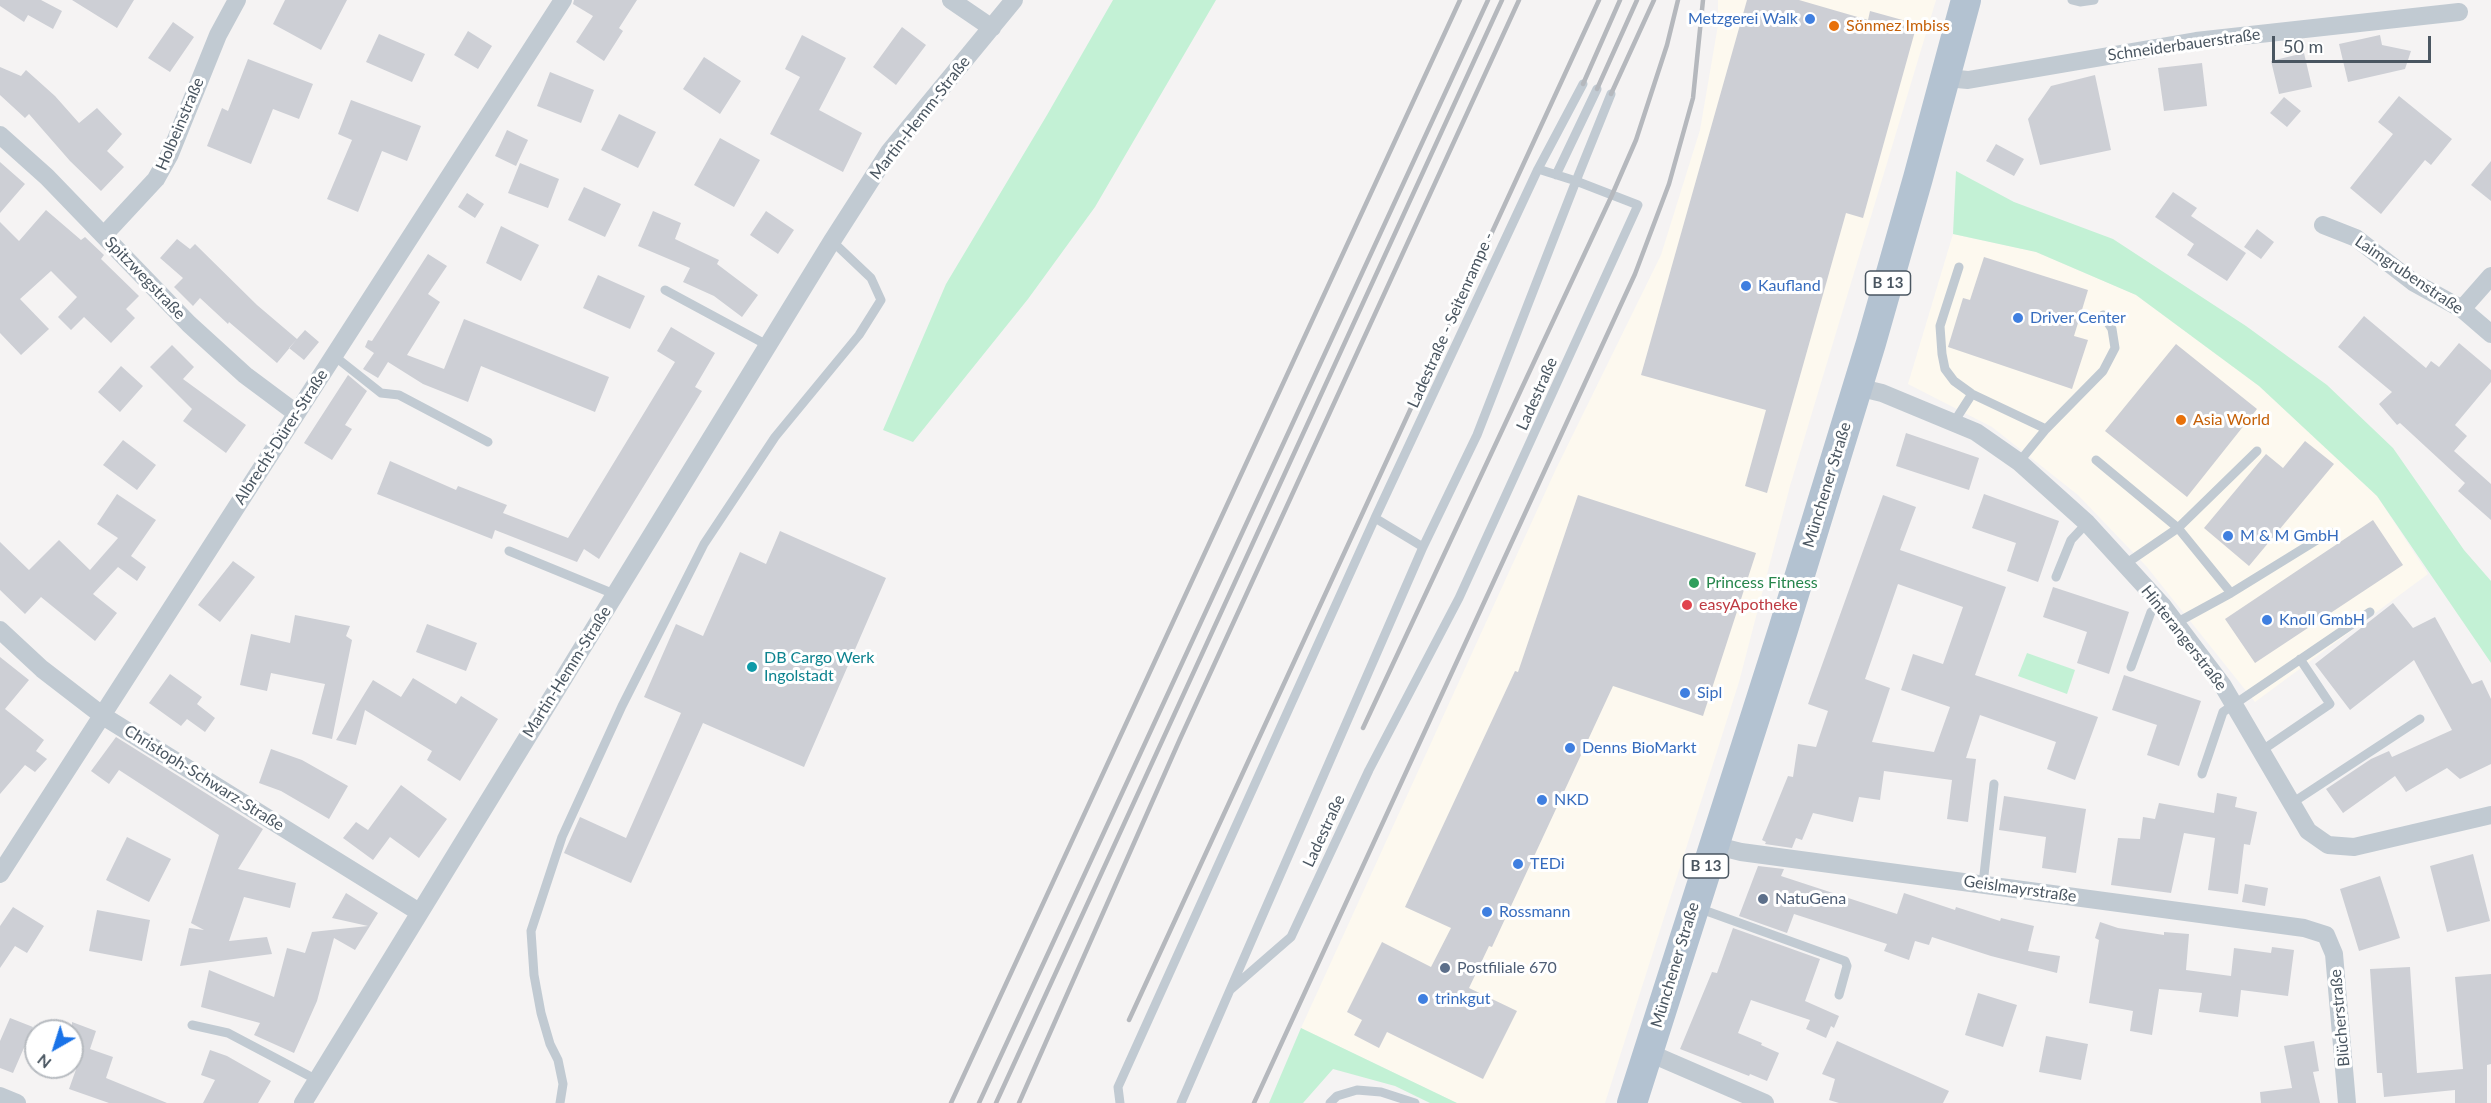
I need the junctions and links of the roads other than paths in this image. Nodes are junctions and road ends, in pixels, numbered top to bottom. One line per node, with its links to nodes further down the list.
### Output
1 (237, 0): 19 (street, Holbeinstraße)
2 (563, 0): 28 (street, Albrecht-Dürer-Straße)
3 (951, 0): 9 (street)
4 (1014, 0): 9 (street, Martin-Hemm-Straße)
5 (1966, 0): 10 (main road, Münchener Straße / B 13)
6 (2072, 0): 7 (lane)
7 (2094, 0)
8 (2459, 12): 10 (street, Schneiderbauerstraße)
9 (992, 28): 20 (street, Martin-Hemm-Straße)
10 (1946, 78): 29 (main road, Münchener Straße / B 13)
11 (1583, 84): 15 (lane, Ladestraße - Seitenrampe -)
12 (1598, 89): 16 (lane)
13 (1611, 94): 17 (lane)
14 (0, 135): 19 (street, Spitzwegstraße)
15 (1538, 169): 16 (lane); 38 (lane, Ladestraße - Seitenrampe -)
16 (1556, 175): 17 (lane)
17 (1575, 181): 42 (lane, Ladestraße); 68 (lane, Ladestraße)
18 (2322, 225): 24 (street, Laimgrubenstraße)
19 (104, 235): 31 (street, Spitzwegstraße)
20 (832, 241): 27 (street, Martin-Hemm-Straße); 76 (lane)
21 (1959, 267): 30 (lane)
22 (2491, 276): 24 (street)
23 (665, 290): 27 (lane)
24 (2462, 309): 26 (street, Laimgrubenstraße)
25 (2103, 315): 33 (lane)
26 (2491, 334)
27 (767, 345): 47 (street, Martin-Hemm-Straße)
28 (333, 355): 31 (street, Albrecht-Dürer-Straße); 34 (lane)
29 (1857, 387): 32 (street, Hinterangerstraße); 62 (main road, Münchener Straße / B 13)
30 (1972, 394): 32 (lane); 33 (lane)
31 (296, 413): 55 (street, Albrecht-Dürer-Straße)
32 (1954, 422): 37 (street, Hinterangerstraße)
33 (2046, 429): 37 (lane)
34 (488, 442)
35 (2256, 451): 40 (lane)
36 (2096, 460): 40 (lane)
37 (2019, 462): 39 (street, Hinterangerstraße)
38 (1375, 518): 42 (lane); 77 (lane)
39 (2087, 523): 44 (street, Hinterangerstraße); 45 (lane)
40 (2178, 528): 44 (lane); 46 (lane)
41 (2330, 532): 46 (lane)
42 (1423, 547): 68 (lane, Ladestraße)
43 (509, 550): 47 (lane)
44 (2124, 565): 48 (street, Hinterangerstraße)
45 (2056, 577)
46 (2231, 593): 50 (lane)
47 (614, 594): 66 (street, Martin-Hemm-Straße)
48 (2162, 605): 50 (street, Hinterangerstraße); 53 (lane)
49 (2370, 612): 52 (lane)
50 (2176, 623): 54 (street, Hinterangerstraße)
51 (0, 630): 55 (street, Christoph-Schwarz-Straße)
52 (2300, 659): 54 (lane); 57 (lane)
53 (2131, 667)
54 (2233, 703): 57 (street, Hinterangerstraße); 58 (lane)
55 (103, 716): 63 (street, Albrecht-Dürer-Straße); 66 (street, Christoph-Schwarz-Straße)
56 (2420, 719): 60 (lane)
57 (2261, 752): 60 (street, Hinterangerstraße)
58 (2202, 774)
59 (1994, 784): 64 (lane)
60 (2292, 803): 61 (street, Hinterangerstraße)
61 (2491, 815)
62 (1713, 845): 64 (street, Geislmayrstraße); 65 (main road, Münchener Straße / B 13)
63 (0, 874)
64 (1983, 884): 67 (street, Geislmayrstraße)
65 (1693, 907): 69 (lane); 71 (main road, Münchener Straße / B 13)
66 (419, 912): 72 (street, Martin-Hemm-Straße)
67 (2326, 935): 83 (street, Blücherstraße)
68 (1230, 990): 78 (lane, Ladestraße)
69 (1839, 994)
70 (192, 1025): 72 (lane)
71 (1647, 1052): 81 (main road, Münchener Straße / B 13); 82 (street)
72 (317, 1080): 75 (street, Martin-Hemm-Straße)
73 (0, 1096): 74 (street)
74 (17, 1103)
75 (303, 1103)
76 (560, 1103)
77 (1120, 1103)
78 (1181, 1103)
79 (1330, 1103): 80 (lane)
80 (1414, 1103)
81 (1632, 1103)
82 (1765, 1103)
83 (2347, 1103)

